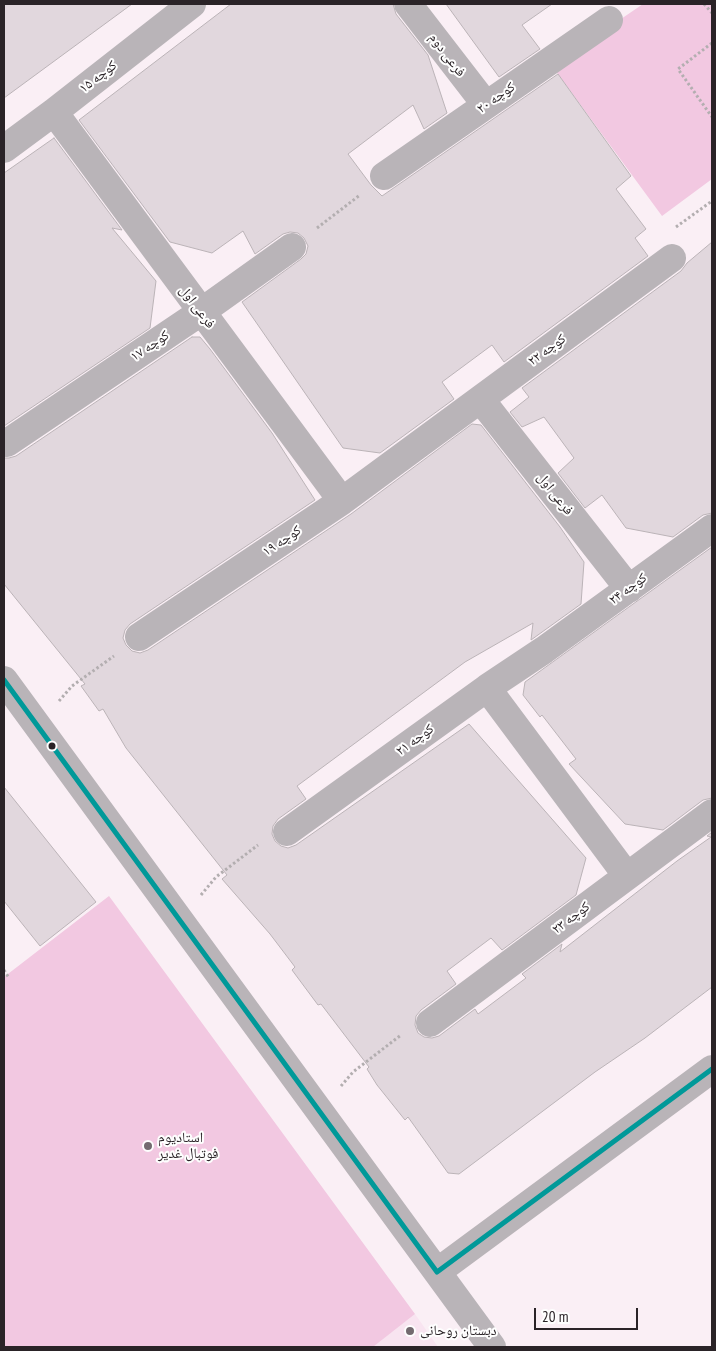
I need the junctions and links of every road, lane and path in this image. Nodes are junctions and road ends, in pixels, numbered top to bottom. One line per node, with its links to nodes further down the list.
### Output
1 (191, 4): 8 (street, کوچه ۱۵)
2 (408, 4): 7 (street, فرعی دوم)
3 (704, 4): 4 (path)
4 (712, 13)
5 (609, 20): 7 (street, کوچه ۲۰)
6 (712, 43): 9 (path)
7 (486, 106): 11 (street, کوچه ۲۰)
8 (54, 112): 10 (street, کوچه ۱۵); 14 (street, فرعی اول)
9 (712, 117)
10 (4, 148)
11 (384, 176): 12 (path)
12 (292, 247): 14 (street, کوچه ۱۷)
13 (672, 258): 15 (street, کوچه ۲۲)
14 (201, 312): 17 (street, کوچه ۱۷); 18 (street, فرعی اول)
15 (481, 400): 16 (street, کوچه ۲۲); 20 (street, فرعی اول)
16 (422, 442): 18 (street, کوچه ۱۹)
17 (7, 443)
18 (342, 501): 21 (street, کوچه ۱۹)
19 (712, 528): 20 (street, کوچه ۲۴)
20 (629, 589): 22 (street, کوچه ۲۴)
21 (140, 637): 25 (path)
22 (544, 650): 23 (street, کوچه ۲۱)
23 (487, 688): 27 (street, کوچه ۲۱); 28 (street)
24 (7, 692): 25 (street)
25 (37, 726): 29 (street)
26 (712, 813): 28 (street, کوچه ۲۳)
27 (287, 832): 29 (path)
28 (627, 876): 32 (street, کوچه ۲۳)
29 (179, 920): 34 (street)
30 (4, 970): 31 (path)
31 (9, 978)
32 (430, 1023): 34 (path)
33 (712, 1070): 35 (street)
34 (319, 1110): 35 (street)
35 (437, 1272): 36 (street)
36 (492, 1347)

